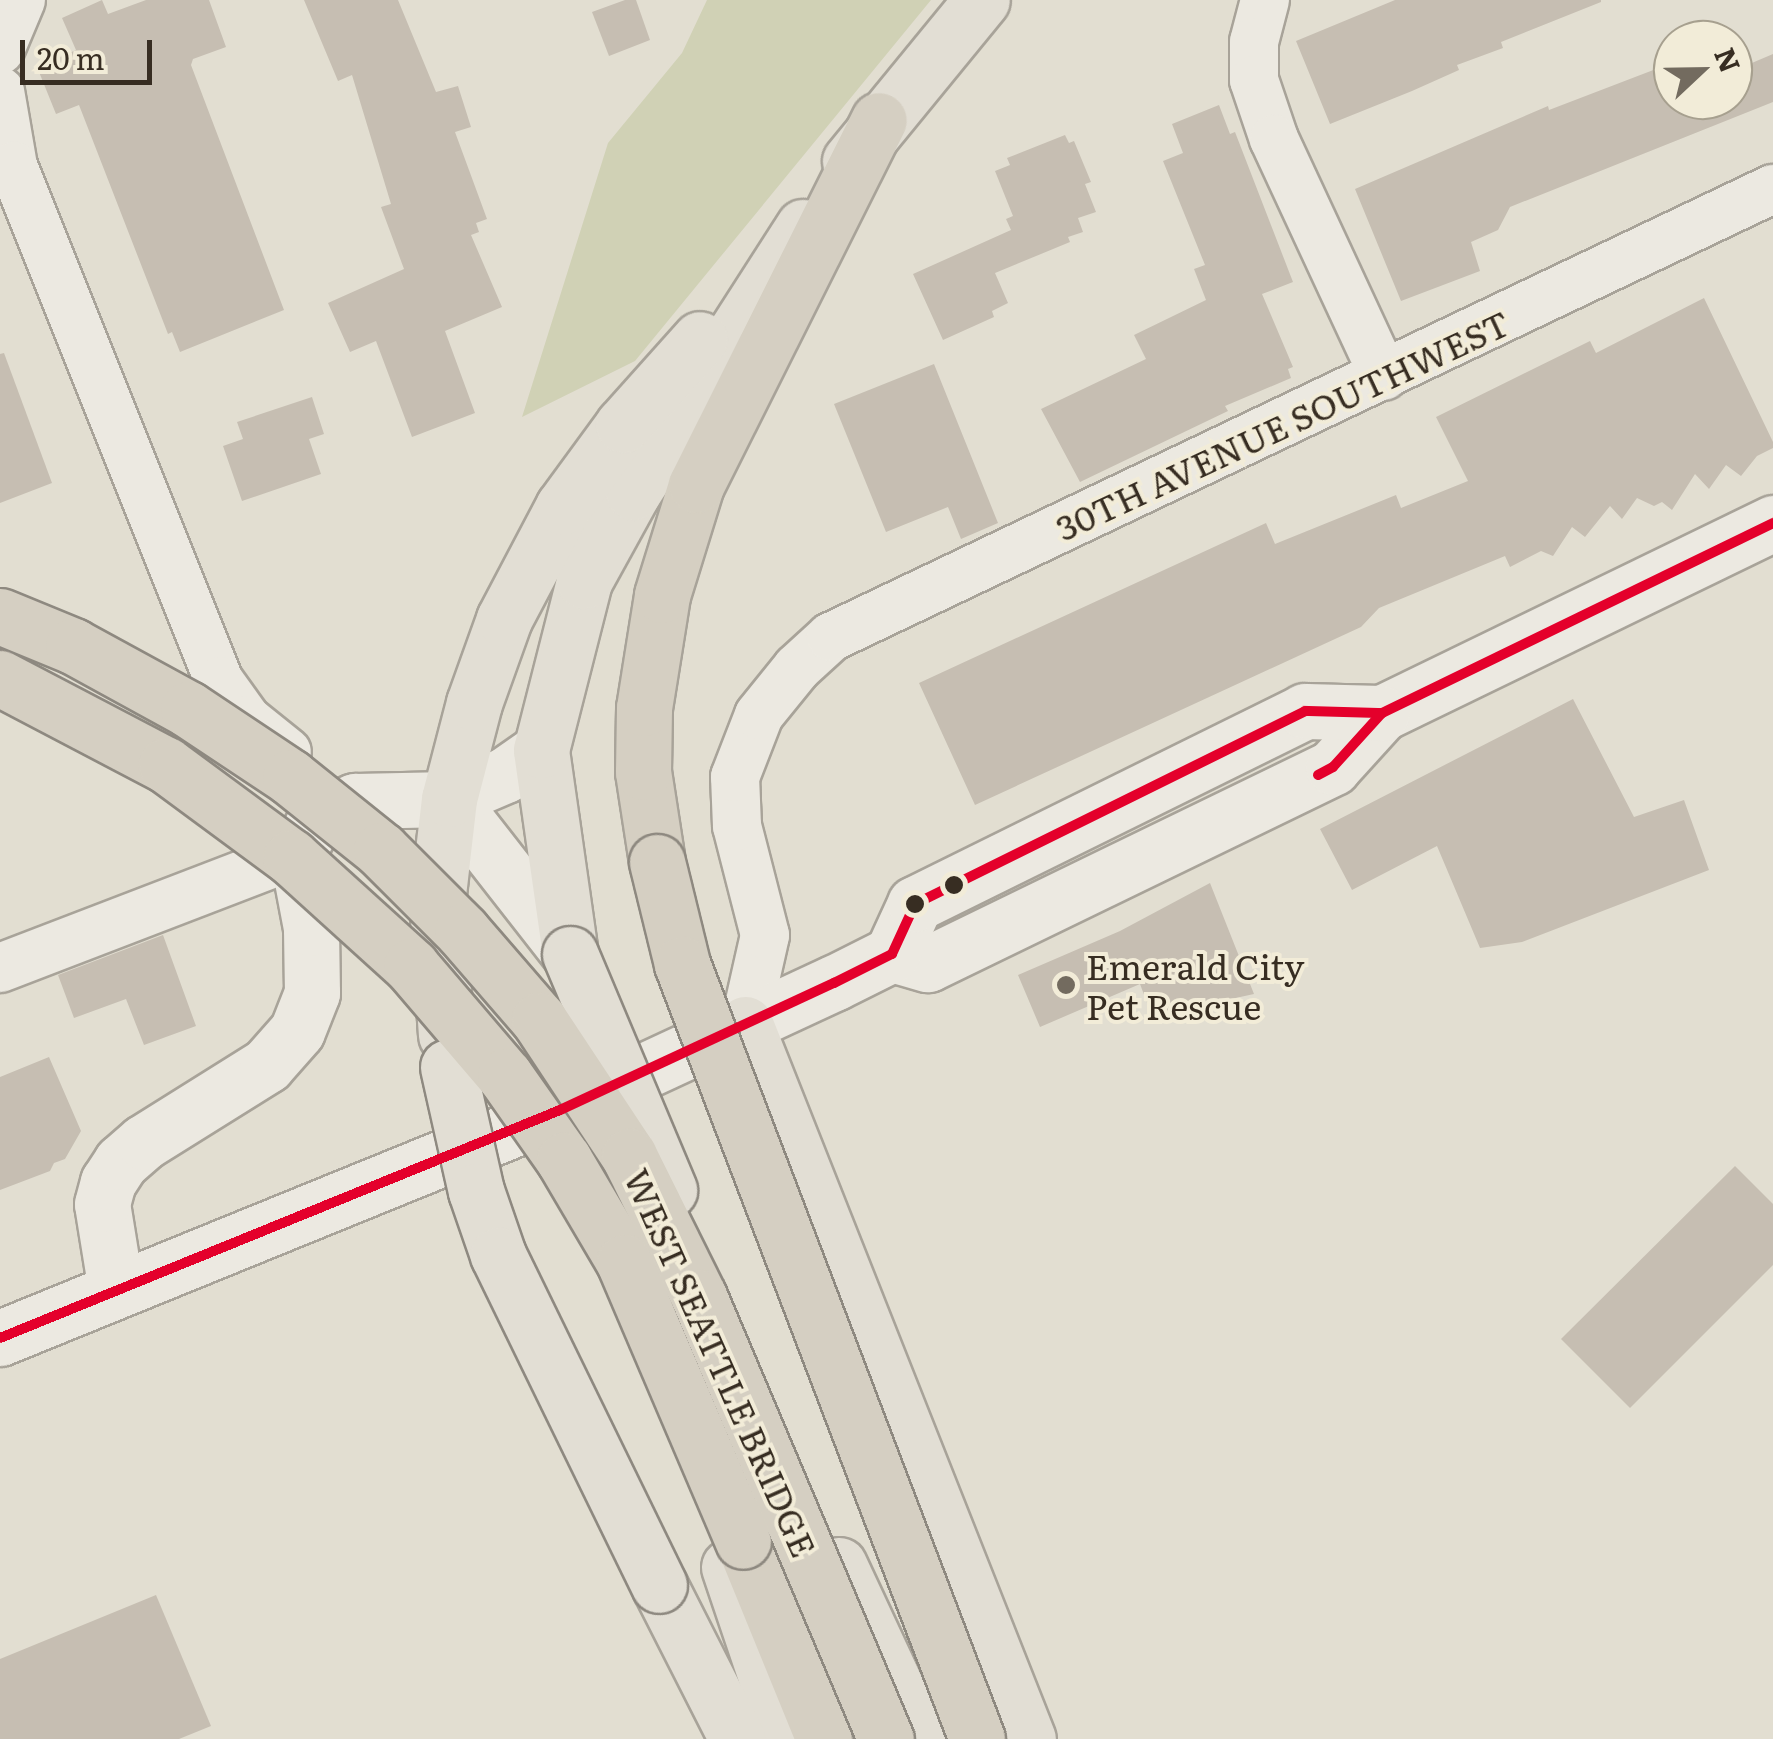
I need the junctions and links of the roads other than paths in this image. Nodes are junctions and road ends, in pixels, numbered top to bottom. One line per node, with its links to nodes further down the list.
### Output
1 (21, 0): 4 (street)
2 (982, 0): 6 (main road)
3 (1265, 0): 9 (street)
4 (0, 50)
5 (1, 98): 15 (street)
6 (879, 120): 8 (main road); 28 (highway, bridge)
7 (1773, 189): 9 (street, 30TH AVENUE SOUTHWEST)
8 (812, 214): 13 (main road); 14 (main road)
9 (1384, 376): 19 (street, 30TH AVENUE SOUTHWEST)
10 (1773, 523): 19 (main road)
11 (0, 616): 26 (highway, WEST SEATTLE BRIDGE, bridge)
12 (0, 678): 25 (highway, WEST SEATTLE BRIDGE, bridge)
13 (541, 750): 14 (main road); 17 (main road)
14 (449, 799): 15 (main road); 17 (main road); 23 (main road, bridge)
15 (355, 801): 16 (main road)
16 (297, 854): 18 (street); 21 (main road)
17 (570, 954): 27 (main road, bridge)
18 (0, 968)
19 (744, 1024): 20 (main road); 29 (main road)
20 (560, 1110): 21 (main road); 24 (main road, bridge)
21 (116, 1290): 22 (main road)
22 (0, 1338)
23 (737, 1739)
24 (787, 1739)
25 (824, 1739)
26 (886, 1739)
27 (920, 1739)
28 (978, 1739)
29 (1028, 1739)

